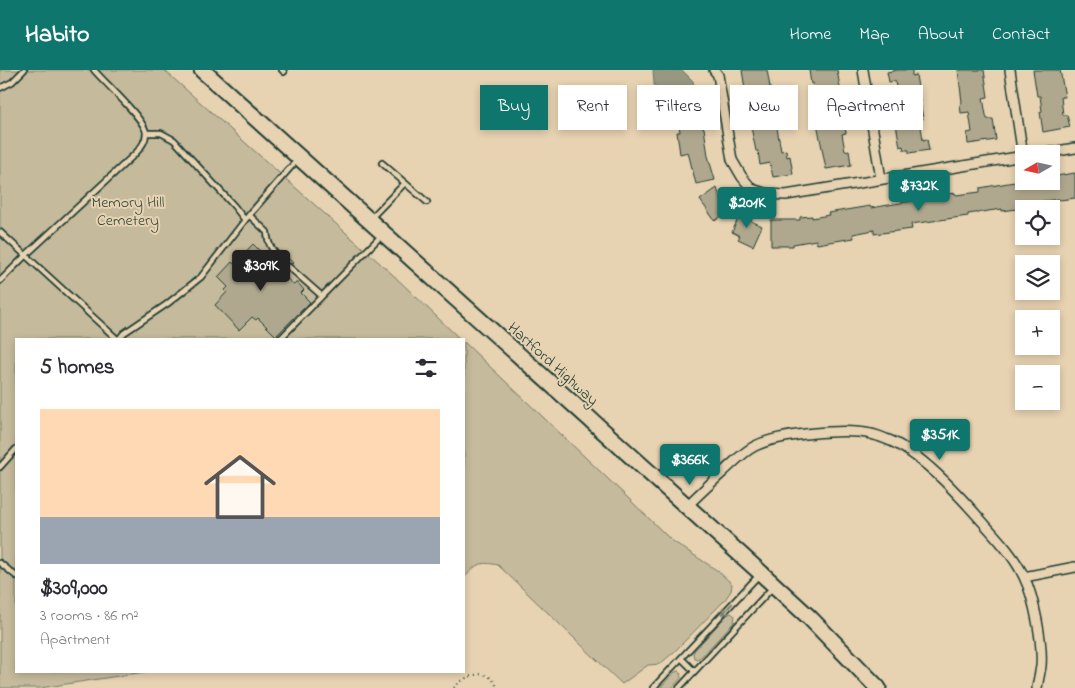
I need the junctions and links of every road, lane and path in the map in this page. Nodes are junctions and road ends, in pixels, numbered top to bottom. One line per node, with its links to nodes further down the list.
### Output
1 (24, 70): 7 (lane)
2 (94, 70): 8 (lane)
3 (202, 70): 13 (main road, Hartford Highway)
4 (714, 70): 15 (street)
5 (863, 70): 15 (street)
6 (1010, 70): 9 (street)
7 (0, 88)
8 (146, 133): 19 (lane); 23 (lane)
9 (1021, 145)
10 (1075, 148): 11 (street)
11 (1060, 151)
12 (1015, 157): 15 (street)
13 (300, 158): 18 (lane); 20 (main road, Hartford Highway)
14 (382, 163): 16 (lane)
15 (881, 180)
16 (405, 184): 17 (lane); 20 (lane)
17 (427, 202)
18 (249, 215): 19 (lane); 24 (lane)
19 (245, 220): 29 (lane)
20 (369, 220): 22 (main road, Hartford Highway)
21 (0, 232): 23 (lane)
22 (384, 233): 27 (lane); 33 (main road, Hartford Highway)
23 (26, 255): 26 (lane); 28 (lane)
24 (277, 255)
25 (289, 267): 27 (lane)
26 (0, 281)
27 (322, 296): 30 (lane)
28 (117, 338)
29 (119, 338)
30 (280, 338)
31 (15, 450): 32 (lane)
32 (0, 467)
33 (687, 506): 36 (main road, Hartford Highway); 38 (street)
34 (0, 563): 37 (lane)
35 (1075, 567): 38 (street)
36 (761, 573): 39 (main road, Hartford Highway); 40 (lane, one-way to 40)
37 (15, 575)
38 (1024, 577): 47 (street)
39 (774, 586): 41 (lane); 46 (main road, Hartford Highway)
40 (681, 658): 41 (lane); 44 (lane)
41 (694, 671): 45 (lane)
42 (454, 688): 43 (path)
43 (497, 688)
44 (653, 688)
45 (679, 688)
46 (878, 688)
47 (1037, 688)

